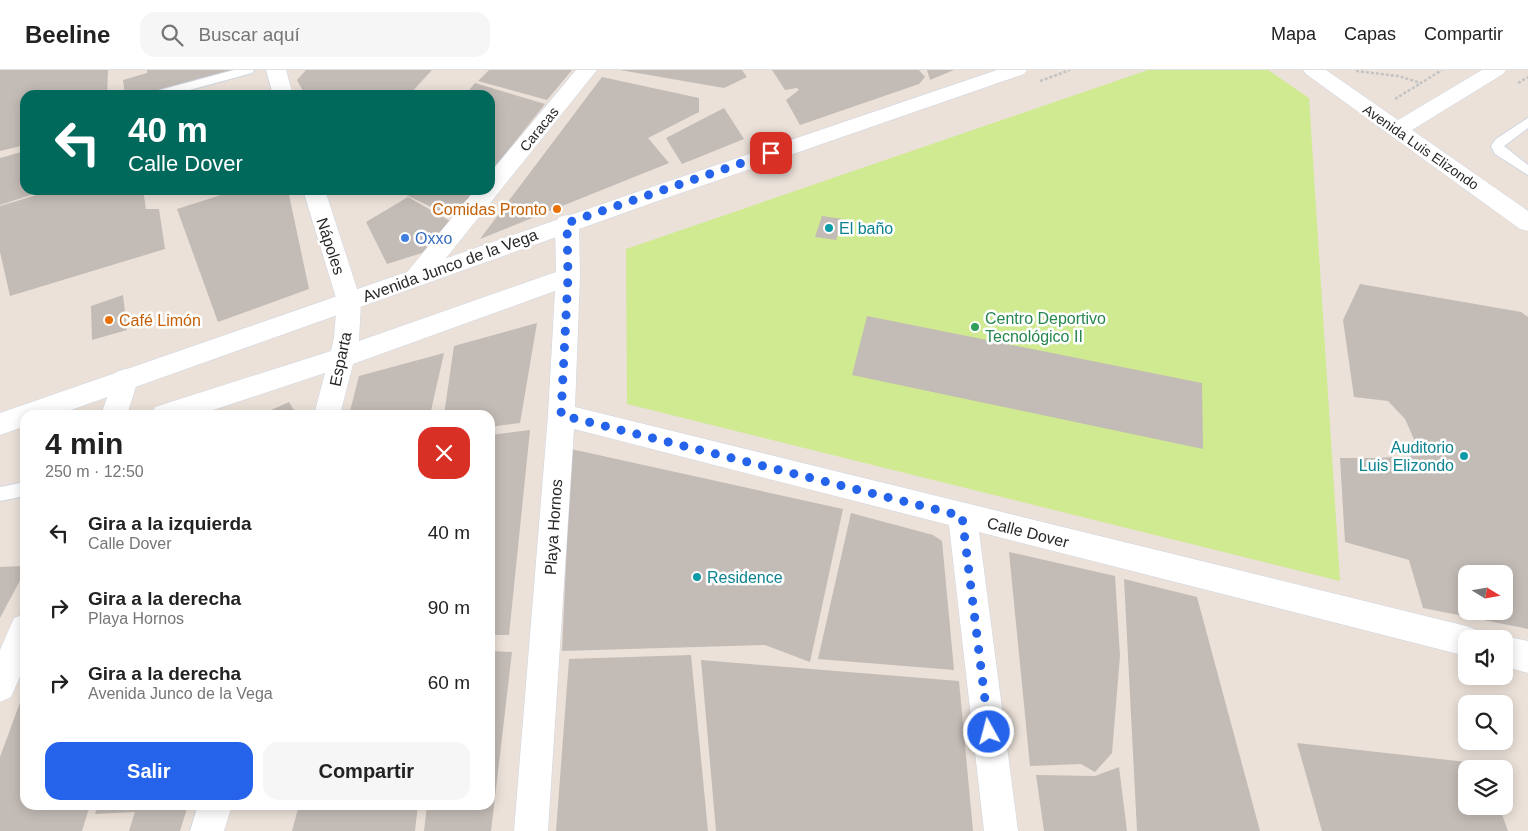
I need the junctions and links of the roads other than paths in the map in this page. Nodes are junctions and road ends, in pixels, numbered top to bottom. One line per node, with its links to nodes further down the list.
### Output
1 (248, 70): 9 (lane)
2 (276, 70): 10 (street)
3 (587, 70): 14 (street, Caracas)
4 (1017, 70): 8 (street, Avenida Junco de la Vega)
5 (1313, 70): 12 (street, Avenida Luis Elizondo)
6 (1468, 70): 12 (street)
7 (1496, 70): 12 (street)
8 (993, 74): 17 (street, Avenida Junco de la Vega)
9 (175, 90)
10 (282, 90)
11 (1528, 122): 13 (lane)
12 (1391, 126): 18 (street, Avenida Luis Elizondo)
13 (1528, 171)
14 (495, 182)
15 (316, 195): 21 (street, Nápoles)
16 (484, 195): 19 (street, Caracas)
17 (567, 223): 19 (street, Avenida Junco de la Vega); 20 (street, Playa Hornos)
18 (1528, 223)
19 (416, 277): 21 (street, Avenida Junco de la Vega)
20 (568, 277): 22 (street); 28 (street, Playa Hornos)
21 (349, 301): 22 (street, Esparta); 23 (street, Avenida Junco de la Vega)
22 (343, 357): 26 (street); 27 (street, Esparta)
23 (125, 380): 24 (street, Avenida Junco de la Vega); 25 (street)
24 (66, 408)
25 (116, 410)
26 (179, 410)
27 (328, 410)
28 (561, 415): 33 (street, Calle Dover); 41 (street, Playa Hornos)
29 (20, 417): 30 (street, Avenida Junco de la Vega)
30 (0, 424)
31 (20, 490): 32 (lane)
32 (0, 494)
33 (962, 516): 35 (street, Calle Dover); 42 (street)
34 (20, 640): 38 (street)
35 (1458, 640)
36 (1513, 653): 37 (street)
37 (1528, 657)
38 (0, 686)
39 (213, 810): 40 (street)
40 (207, 831)
41 (531, 831)
42 (1002, 831)

